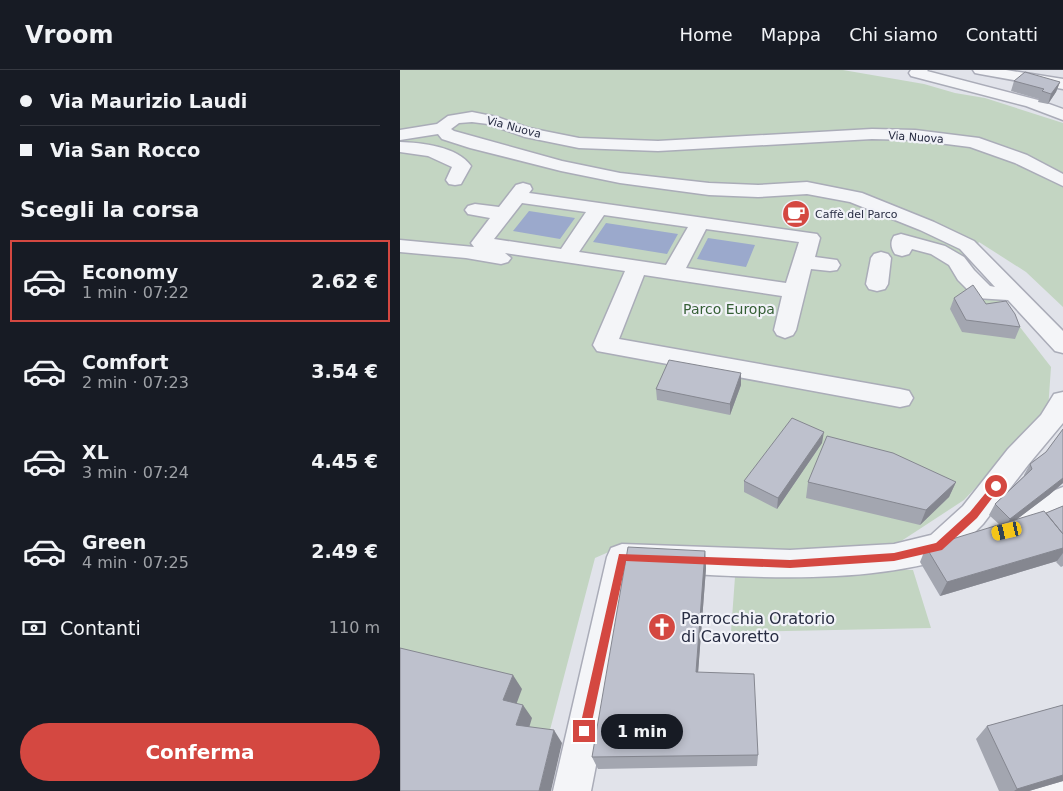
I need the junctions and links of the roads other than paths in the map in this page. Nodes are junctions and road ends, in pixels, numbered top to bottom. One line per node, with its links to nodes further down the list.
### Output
1 (980, 70): 3 (street)
2 (913, 71): 6 (street)
3 (1023, 78): 4 (street); 5 (street)
4 (1063, 84)
5 (1063, 94)
6 (1063, 115)
7 (442, 128): 8 (street); 11 (street, Via Nuova); 26 (street, Via Nuova)
8 (400, 135)
9 (400, 147): 10 (street)
10 (455, 180)
11 (1063, 180)
12 (514, 202): 13 (street); 14 (street); 18 (street)
13 (475, 210)
14 (596, 213): 15 (street); 21 (street)
15 (697, 227): 23 (street); 24 (street)
16 (400, 230): 17 (street)
17 (400, 234)
18 (481, 243): 19 (street); 21 (street); 25 (street)
19 (400, 246)
20 (902, 250): 26 (street)
21 (570, 251): 23 (street); 25 (street)
22 (830, 265): 24 (street)
23 (676, 267): 24 (street); 25 (street)
24 (800, 271): 27 (street)
25 (634, 273): 29 (street)
26 (1002, 287): 28 (street)
27 (785, 330)
28 (1063, 345)
29 (900, 398)
30 (1063, 401): 32 (street)
31 (1063, 499): 32 (street)
32 (939, 547): 34 (street)
33 (1063, 786): 35 (street)
34 (572, 791)
35 (1048, 791)

